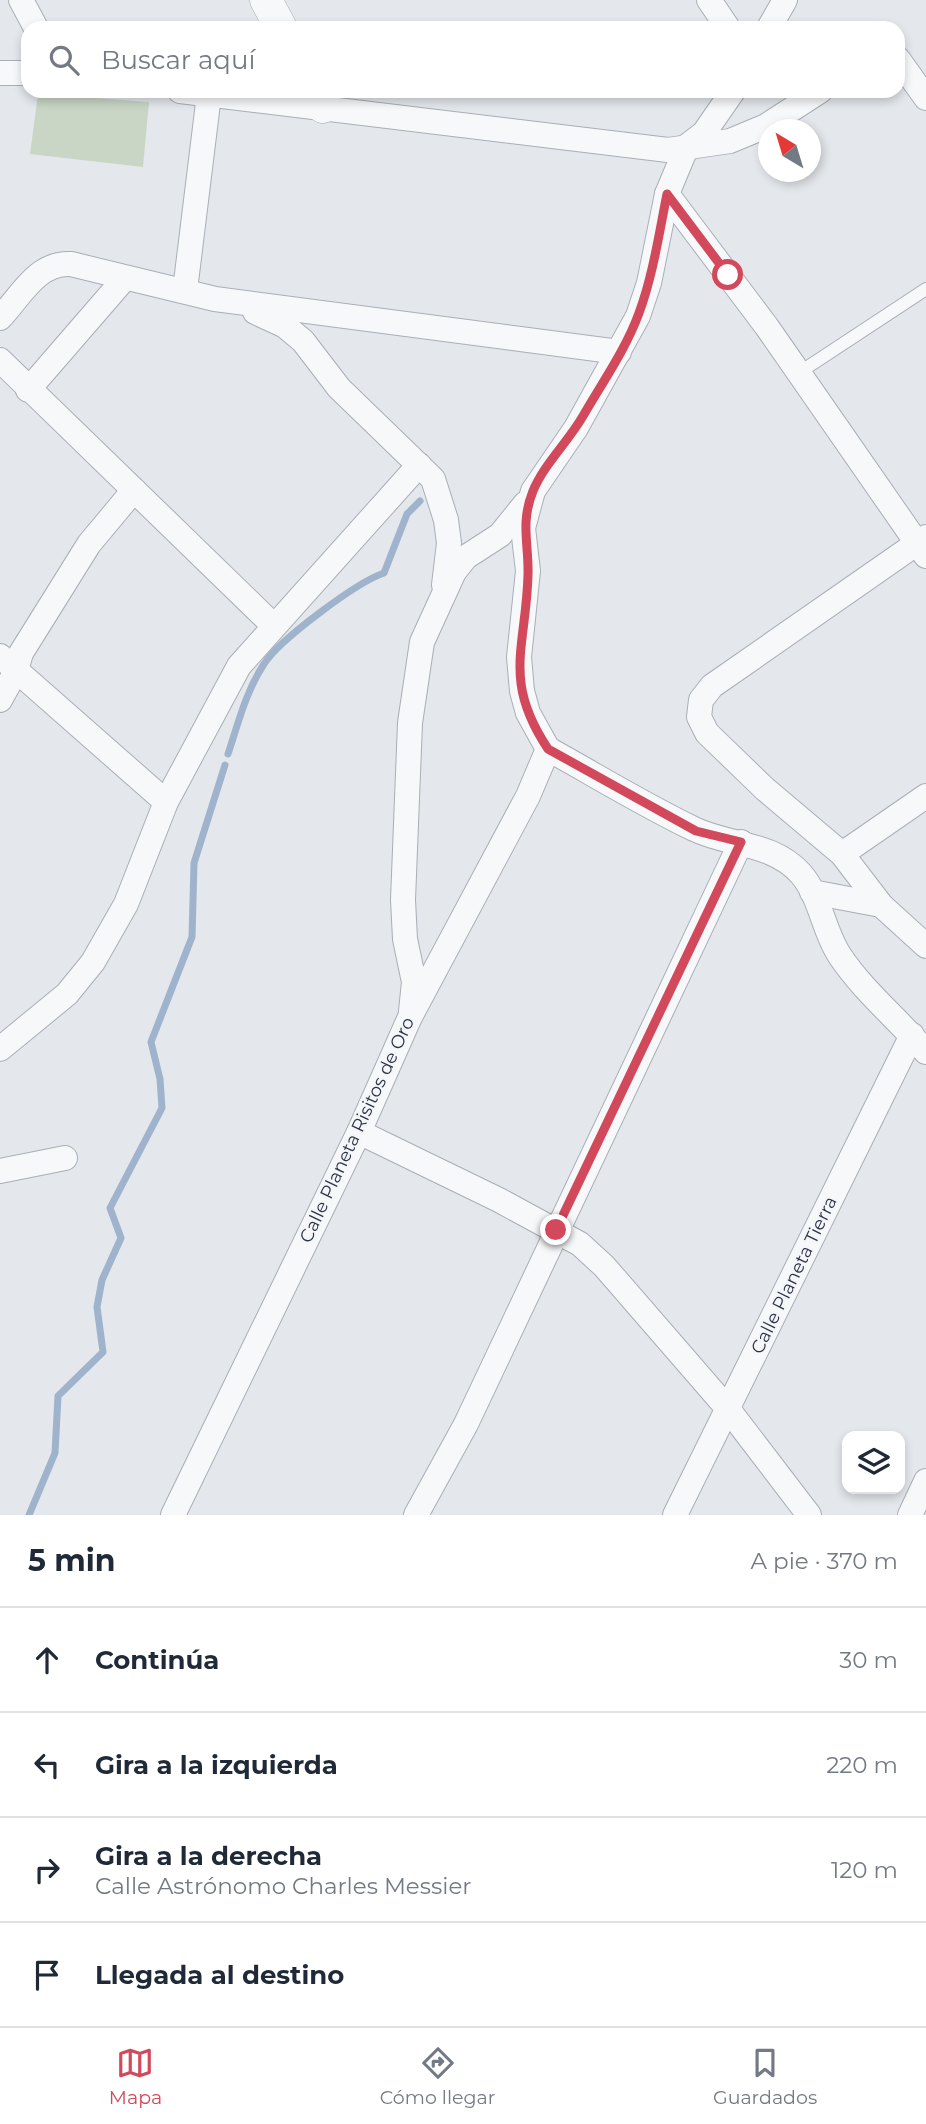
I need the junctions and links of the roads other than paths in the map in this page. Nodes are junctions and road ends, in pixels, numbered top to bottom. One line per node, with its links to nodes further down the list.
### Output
1 (22, 0): 5 (street)
2 (266, 0): 6 (street)
3 (709, 0): 7 (street)
4 (785, 0): 8 (street)
5 (32, 21)
6 (277, 21)
7 (723, 21)
8 (773, 21)
9 (905, 69): 16 (street)
10 (0, 73): 11 (street)
11 (21, 73)
12 (209, 98): 22 (street)
13 (292, 98): 17 (street)
14 (728, 98): 18 (street)
15 (809, 98): 18 (street)
16 (926, 98)
17 (319, 99): 18 (street)
18 (687, 146): 19 (street)
19 (667, 194): 25 (street); 27 (street)
20 (125, 278): 22 (street); 24 (street); 28 (street)
21 (926, 289): 27 (lane)
22 (185, 290): 23 (street)
23 (215, 299): 25 (street); 29 (street)
24 (1, 319)
25 (619, 352): 31 (street)
26 (0, 360): 28 (street)
27 (797, 374): 32 (street)
28 (28, 390): 30 (street)
29 (419, 465): 33 (street); 34 (street)
30 (134, 490): 34 (street); 35 (street)
31 (533, 491): 33 (street); 37 (street)
32 (923, 546): 41 (street)
33 (442, 596): 45 (street)
34 (274, 626): 39 (street)
35 (8, 664): 36 (street); 39 (street)
36 (0, 700)
37 (548, 749): 40 (street); 45 (street, Calle Planeta Risitos de Oro)
38 (926, 796): 41 (street)
39 (166, 802): 47 (street)
40 (741, 842): 42 (street); 51 (street)
41 (842, 853): 43 (street)
42 (812, 892): 43 (street); 46 (street)
43 (881, 905): 44 (street)
44 (926, 946)
45 (411, 1017): 48 (street, Calle Planeta Risitos de Oro)
46 (919, 1043): 52 (street, Calle Planeta Tierra)
47 (0, 1049)
48 (359, 1132): 51 (street); 54 (street, Calle Planeta Risitos de Oro)
49 (65, 1158): 50 (street)
50 (0, 1171)
51 (556, 1230): 52 (street); 55 (street)
52 (728, 1409): 56 (street, Calle Planeta Tierra); 57 (street)
53 (926, 1481): 58 (street)
54 (173, 1515)
55 (416, 1515)
56 (675, 1515)
57 (809, 1515)
58 (910, 1515)

